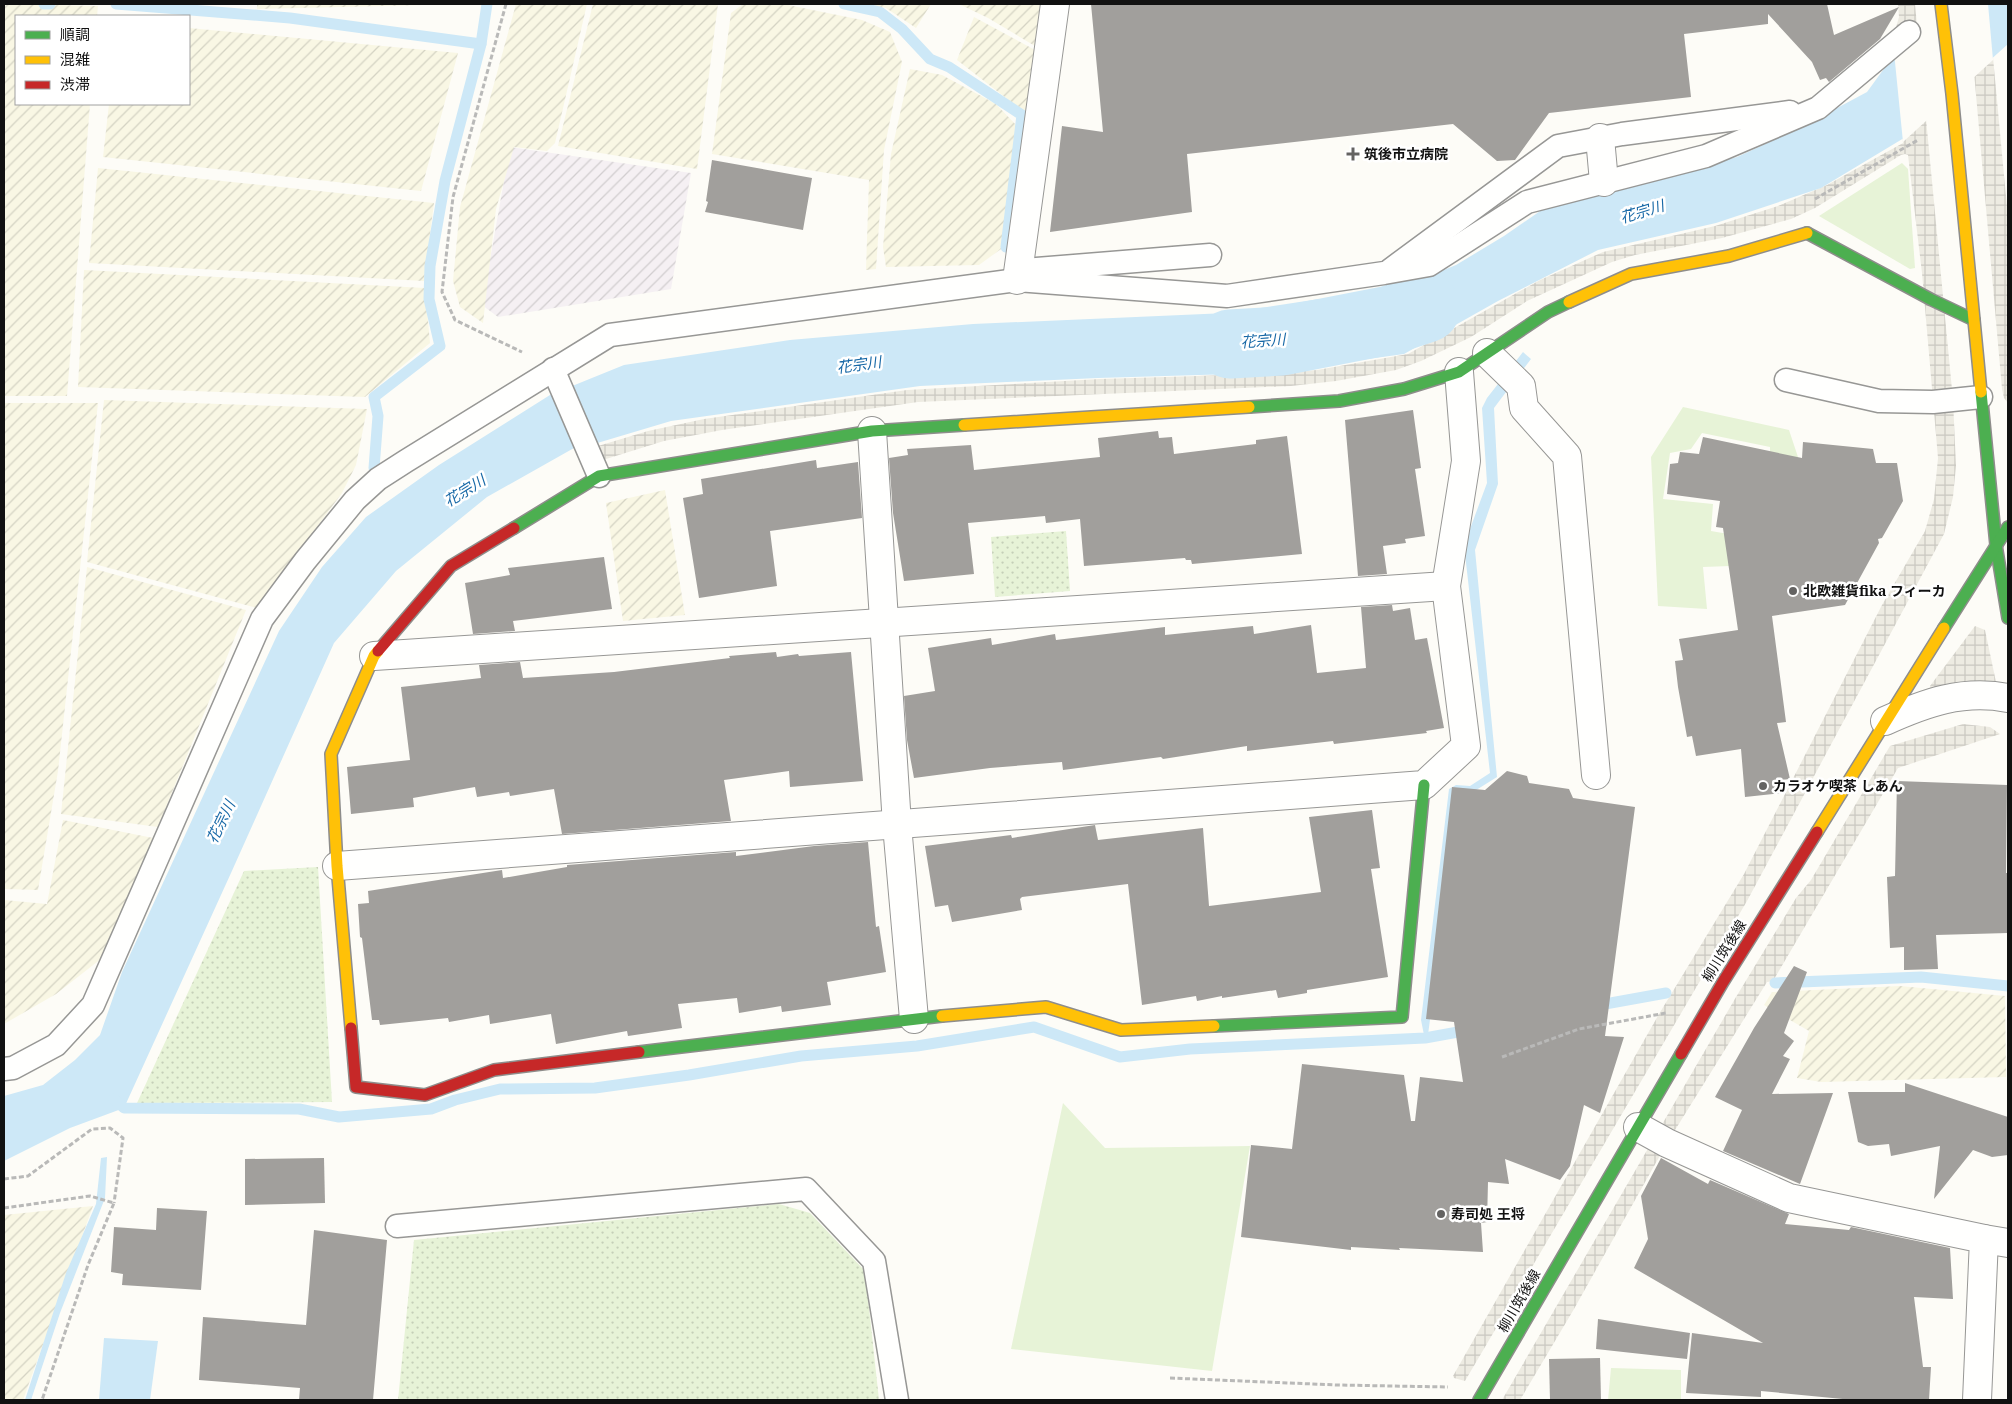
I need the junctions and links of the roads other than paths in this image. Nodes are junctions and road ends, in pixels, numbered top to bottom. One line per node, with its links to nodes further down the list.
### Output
1 (1055, 4): 9 (street)
2 (1941, 4): 10 (street)
3 (1910, 32): 4 (lane)
4 (1818, 108): 5 (lane); 6 (lane)
5 (1600, 138): 6 (street); 8 (lane)
6 (1604, 182): 8 (lane)
7 (1210, 255): 9 (lane)
8 (1384, 273): 9 (lane)
9 (1018, 276): 13 (lane)
10 (1974, 320): 11 (street); 15 (street)
11 (1503, 369): 12 (street); 26 (street)
12 (1459, 372): 16 (street); 20 (street)
13 (556, 376): 17 (lane); 31 (lane)
14 (1786, 380): 15 (lane)
15 (1981, 397): 19 (street)
16 (872, 432): 17 (street); 22 (street)
17 (599, 476): 23 (street)
18 (2008, 527): 19 (street, 柳川筑後線)
19 (1996, 545): 21 (street); 25 (street, 柳川筑後線)
20 (1446, 586): 22 (street); 27 (street)
21 (2008, 618)
22 (883, 623): 23 (street); 28 (street)
23 (374, 656): 29 (street)
24 (2008, 698): 25 (street)
25 (1885, 721): 32 (street, 柳川筑後線)
26 (1596, 775)
27 (1424, 785): 28 (street); 30 (street)
28 (897, 825): 29 (street); 30 (street)
29 (337, 866): 30 (street)
30 (914, 1018)
31 (4, 1069)
32 (1638, 1127): 34 (street); 36 (street, 柳川筑後線)
33 (397, 1226): 35 (lane)
34 (1996, 1241): 37 (street)
35 (896, 1400)
36 (1479, 1400)
37 (1977, 1400)

